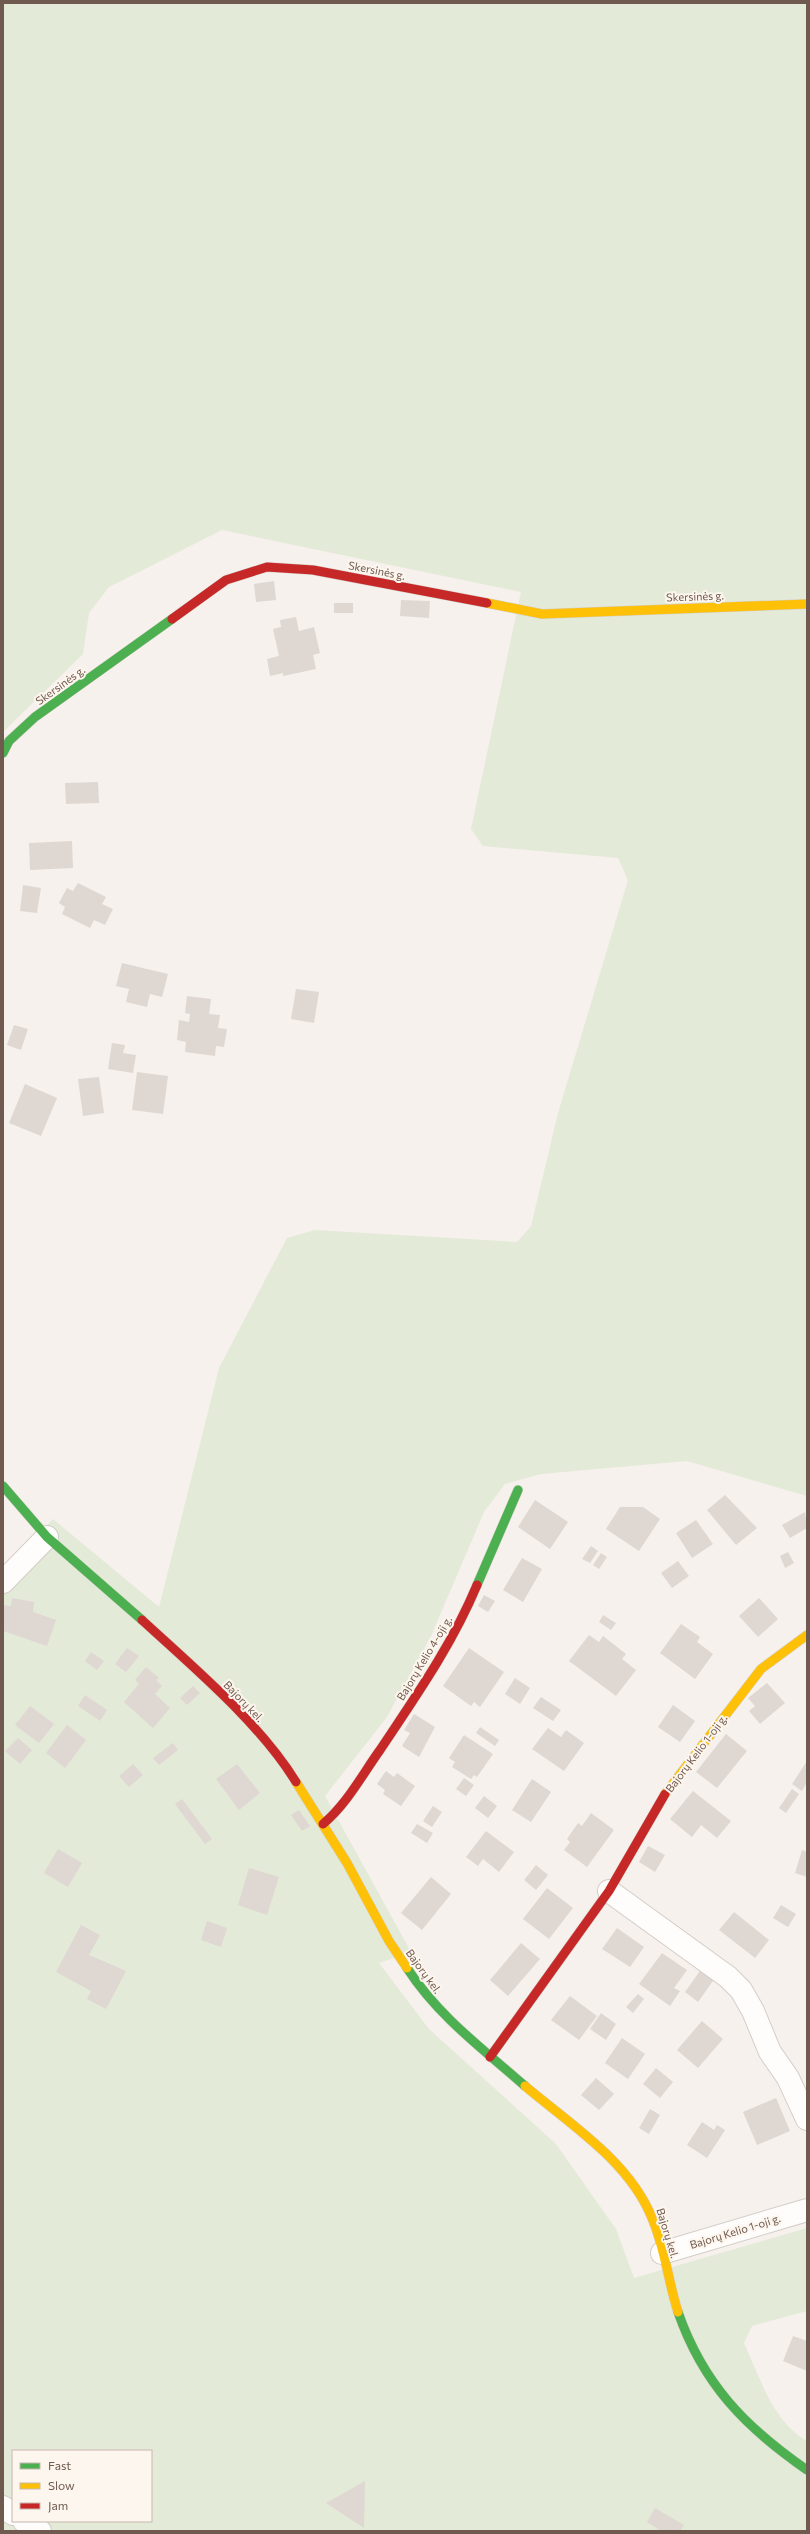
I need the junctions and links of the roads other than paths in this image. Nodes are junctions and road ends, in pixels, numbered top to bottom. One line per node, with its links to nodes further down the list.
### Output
1 (807, 604): 2 (street, Skersinės g.)
2 (3, 753)
3 (3, 1486): 5 (street, Bajorų kel.)
4 (518, 1490): 8 (street, Bajorų Kelio 4-oji g.)
5 (47, 1537): 6 (street); 8 (street, Bajorų kel.)
6 (3, 1582)
7 (807, 1635): 9 (street, Bajorų Kelio 1-oji g.)
8 (323, 1824): 10 (street, Bajorų kel.)
9 (609, 1891): 10 (street, Bajorų Kelio 1-oji g.); 11 (street)
10 (490, 2058): 13 (street, Bajorų kel.)
11 (807, 2119)
12 (807, 2210): 13 (street, Bajorų Kelio 1-oji g.)
13 (662, 2253): 14 (street, Bajorų kel.)
14 (807, 2470)
15 (3, 2507): 16 (street)
16 (12, 2513)
17 (26, 2522): 18 (street)
18 (40, 2531)

